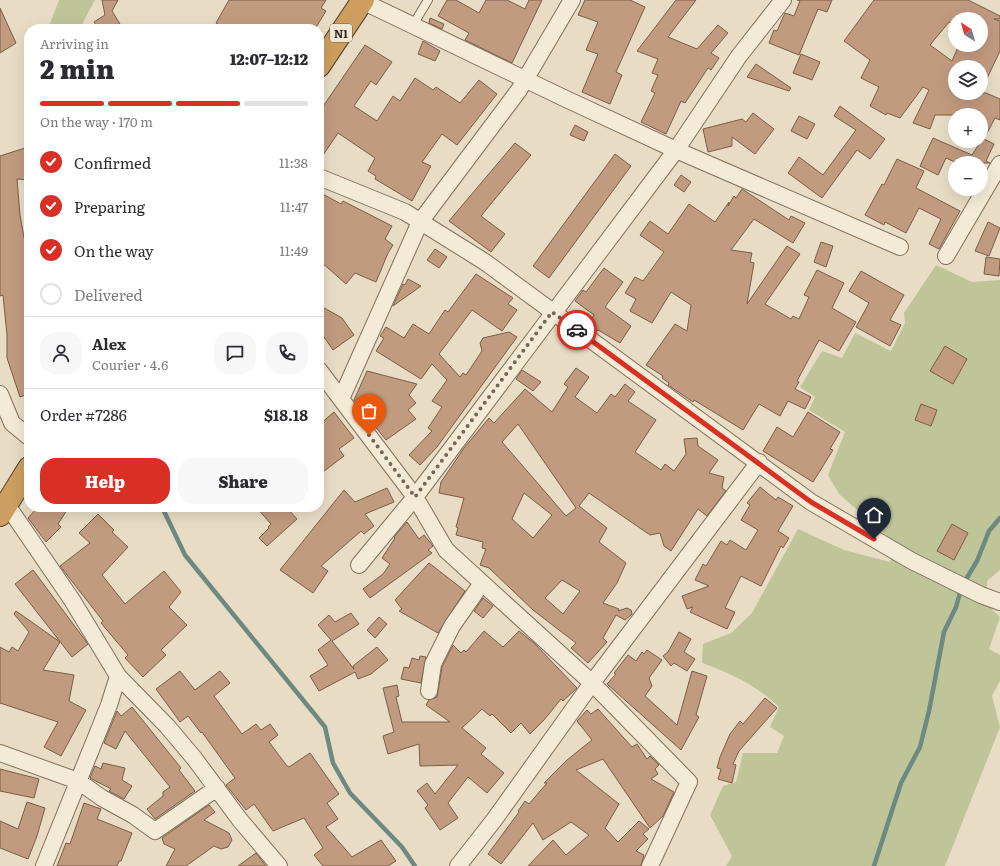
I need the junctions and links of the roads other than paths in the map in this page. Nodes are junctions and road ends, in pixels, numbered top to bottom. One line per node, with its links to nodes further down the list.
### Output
1 (428, 0): 5 (lane)
2 (572, 0): 7 (street)
3 (783, 0): 8 (street)
4 (362, 1): 5 (street); 6 (highway, N1)
5 (413, 25): 7 (street)
6 (324, 58)
7 (526, 79): 8 (street); 11 (street)
8 (676, 150): 12 (street); 14 (street)
9 (1000, 164): 13 (street)
10 (324, 178): 11 (street)
11 (420, 222): 14 (street); 17 (street)
12 (900, 247)
13 (946, 256)
14 (552, 312): 19 (street); 21 (street)
15 (324, 377): 17 (street)
16 (0, 394): 18 (street)
17 (341, 399): 21 (street)
18 (24, 432)
19 (758, 462): 25 (street); 27 (street)
20 (24, 476): 22 (highway)
21 (415, 497): 23 (street); 24 (street)
22 (3, 510): 26 (street)
23 (359, 565)
24 (482, 583): 27 (street); 28 (street)
25 (1000, 602)
26 (118, 676): 30 (street); 31 (street)
27 (592, 683): 34 (street); 35 (street)
28 (429, 691)
29 (0, 753): 30 (street)
30 (78, 781): 31 (street); 32 (street)
31 (217, 788): 33 (street)
32 (44, 866)
33 (279, 866)
34 (458, 866)
35 (650, 866)

